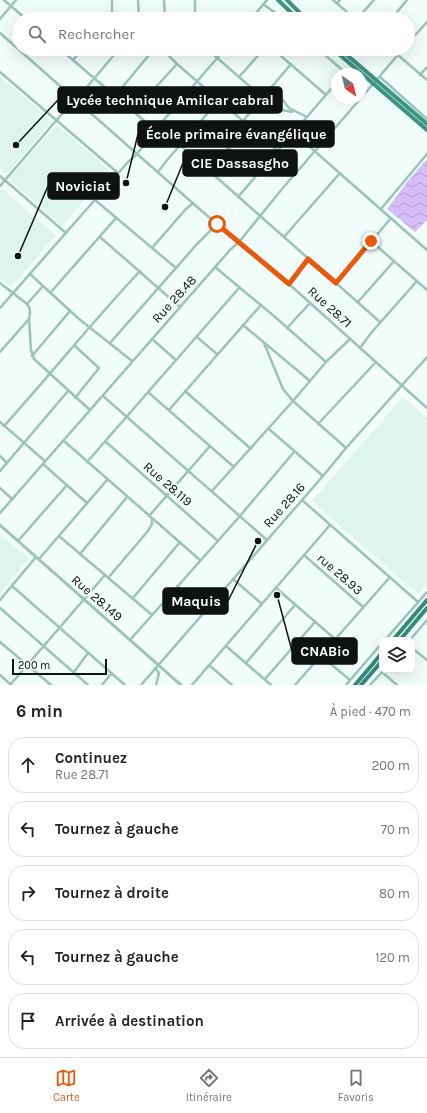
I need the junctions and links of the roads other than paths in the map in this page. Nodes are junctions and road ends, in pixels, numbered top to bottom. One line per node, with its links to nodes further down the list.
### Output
1 (4, 0): 16 (street)
2 (16, 0): 16 (street)
3 (112, 0): 18 (street)
4 (138, 0): 19 (street)
5 (164, 0): 20 (street)
6 (195, 0): 21 (street)
7 (267, 0): 15 (street)
8 (278, 0): 24 (main road)
9 (287, 0): 25 (main road)
10 (333, 0): 14 (street)
11 (340, 0): 14 (street)
12 (374, 0): 27 (street)
13 (407, 0): 28 (street)
14 (337, 3): 26 (street)
15 (263, 4): 22 (street); 23 (street)
16 (10, 6): 17 (street); 29 (street)
17 (17, 12)
18 (112, 12)
19 (139, 12)
20 (165, 12)
21 (195, 12)
22 (256, 12)
23 (274, 12)
24 (291, 12)
25 (299, 12)
26 (348, 12)
27 (363, 12)
28 (396, 12)
29 (0, 19)
30 (427, 22): 32 (street)
31 (0, 33): 33 (street, Rue 28.71)
32 (415, 35)
33 (12, 44)
34 (26, 56): 66 (street, Rue 28.71)
35 (68, 56): 48 (street)
36 (76, 56): 48 (street)
37 (113, 56): 56 (street)
38 (148, 56): 64 (street)
39 (169, 56): 49 (street)
40 (258, 56): 55 (street)
41 (281, 56): 50 (street)
42 (326, 56): 52 (street)
43 (343, 56): 57 (main road)
44 (348, 56): 57 (main road)
45 (397, 56): 57 (street, Rue 28.48)
46 (399, 56): 54 (street)
47 (217, 58): 55 (street); 59 (street)
48 (73, 60): 56 (street)
49 (177, 64): 59 (street); 70 (street)
50 (291, 64): 60 (street); 63 (street)
51 (427, 67): 54 (street)
52 (339, 68)
53 (0, 72): 75 (street)
54 (420, 75): 58 (street)
55 (239, 77): 65 (street)
56 (94, 78): 64 (street); 66 (street)
57 (376, 80): 62 (street, Rue 28.48); 74 (street); 78 (main road); 80 (main road)
58 (427, 80)
59 (197, 81): 67 (street); 79 (street)
60 (272, 86): 65 (street); 71 (street)
61 (331, 89): 63 (street)
62 (367, 91)
63 (326, 95): 73 (street)
64 (115, 96): 70 (street)
65 (263, 98): 69 (street); 72 (street)
66 (76, 100): 75 (street); 85 (street, Rue 28.71)
67 (219, 100): 76 (street); 77 (street)
68 (356, 104): 84 (street, Rue 28.48)
69 (273, 109): 71 (street); 72 (street)
70 (133, 112): 79 (street)
71 (296, 112): 73 (street)
72 (250, 113): 76 (street)
73 (307, 117): 81 (street)
74 (427, 119)
75 (56, 121): 88 (street); 92 (street)
76 (243, 121): 83 (street)
77 (199, 123): 82 (street); 90 (street)
78 (427, 124)
79 (155, 130): 85 (street)
80 (427, 130)
81 (294, 133): 83 (street); 84 (street)
82 (180, 145): 87 (street); 94 (street)
83 (278, 151): 90 (street)
84 (315, 151): 89 (street); 98 (street, Rue 28.48)
85 (137, 154): 87 (street, Rue 28.71); 88 (street)
86 (427, 154): 97 (street)
87 (158, 172): 96 (street, Rue 28.71)
88 (118, 173): 95 (street)
89 (340, 173): 97 (street); 104 (street)
90 (258, 174): 94 (street)
91 (0, 176): 92 (street)
92 (5, 180): 93 (street); 102 (street)
93 (0, 186)
94 (238, 197): 98 (street)
95 (96, 200): 99 (street); 102 (street)
96 (193, 204): 101 (street, Rue 28.71); 107 (street)
97 (381, 209): 100 (street)
98 (260, 216): 104 (street); 106 (street, Rue 28.48)
99 (116, 218): 103 (street); 107 (street)
100 (391, 218): 105 (street); 108 (street)
101 (217, 224): 106 (street, Rue 28.71); 111 (street)
102 (66, 233): 114 (street)
103 (100, 237): 113 (street); 123 (street)
104 (284, 237): 109 (street)
105 (371, 241): 110 (street); 117 (street)
106 (239, 242): 112 (street, Rue 28.48); 118 (street, Rue 28.71)
107 (152, 248): 111 (street)
108 (427, 250)
109 (308, 259): 117 (street); 118 (street)
110 (394, 261): 115 (street); 125 (street)
111 (176, 268): 120 (street)
112 (215, 268): 121 (street); 129 (street, Rue 28.48)
113 (140, 271): 120 (street); 135 (street)
114 (30, 274): 119 (street); 124 (street)
115 (417, 281): 122 (street); 133 (street)
116 (0, 283): 124 (street)
117 (336, 283): 125 (street)
118 (289, 284): 126 (street, Rue 28.71)
119 (43, 286): 123 (street); 127 (street)
120 (159, 288): 129 (street); 140 (street)
121 (240, 288): 128 (street); 137 (street)
122 (427, 290)
123 (51, 292): 131 (street)
124 (13, 294): 127 (street); 130 (street)
125 (358, 302): 133 (street)
126 (310, 303): 136 (street); 139 (street, Rue 28.71)
127 (27, 304): 132 (street)
128 (261, 305): 134 (street); 136 (street)
129 (180, 306): 138 (street, Rue 28.48)
130 (0, 308)
131 (70, 311): 135 (street); 146 (street)
132 (29, 319): 144 (street); 146 (street)
133 (380, 322): 143 (street)
134 (243, 324): 141 (street); 145 (street)
135 (90, 327): 140 (street); 142 (street)
136 (287, 328): 150 (street)
137 (197, 337): 145 (street); 148 (street)
138 (152, 339): 148 (street); 149 (street, Rue 28.48)
139 (350, 339): 143 (street, Rue 28.71); 150 (street)
140 (110, 343): 149 (street)
141 (264, 343): 153 (street); 160 (street)
142 (75, 346): 152 (street); 159 (street)
143 (360, 348): 151 (street, Rue 28.71)
144 (0, 352)
145 (217, 354): 155 (street)
146 (32, 356): 152 (street)
147 (427, 357): 154 (street, Rue 28.16)
148 (176, 360): 157 (street)
149 (132, 361): 158 (street, Rue 28.48)
150 (326, 362): 153 (street)
151 (376, 362): 154 (street, Rue 28.71); 166 (street)
152 (50, 374): 156 (street); 167 (street)
153 (310, 381): 160 (street)
154 (402, 386): 161 (street, Rue 28.71); 173 (street, Rue 28.16)
155 (185, 391): 163 (street); 174 (street)
156 (68, 392): 159 (street); 171 (street)
157 (149, 393): 163 (street); 164 (street)
158 (102, 396): 162 (street, Rue 28.48); 164 (street)
159 (75, 398): 162 (street)
160 (293, 401): 166 (street); 168 (street)
161 (427, 408)
162 (90, 410): 169 (street, Rue 28.48)
163 (169, 410): 172 (street)
164 (127, 417): 170 (street); 181 (street)
165 (0, 422): 167 (street)
166 (318, 424): 173 (street)
167 (4, 426): 171 (street)
168 (268, 429): 174 (street); 175 (street)
169 (64, 441): 177 (street, Rue 28.48); 178 (street)
170 (106, 442): 178 (street); 188 (street, Rue 28.119)
171 (24, 443): 177 (street); 179 (street)
172 (210, 446): 180 (street); 181 (street)
173 (346, 448): 183 (street, Rue 28.16)
174 (251, 449): 180 (street)
175 (294, 452): 183 (street); 195 (street)
176 (0, 456): 179 (street)
177 (44, 462): 185 (street); 190 (street, Rue 28.48)
178 (87, 462): 184 (street)
179 (7, 463): 182 (street)
180 (234, 467): 187 (street)
181 (188, 470): 187 (street); 188 (street)
182 (0, 471)
183 (323, 476): 191 (street, Rue 28.16)
184 (108, 480): 189 (street); 192 (street)
185 (67, 485): 192 (street); 201 (street)
186 (0, 488): 190 (street)
187 (212, 491): 195 (street)
188 (166, 496): 194 (street); 202 (street, Rue 28.119)
189 (127, 497): 194 (street); 204 (street)
190 (12, 499): 193 (street, Rue 28.48)
191 (302, 500): 198 (street); 200 (street, Rue 28.16)
192 (87, 503): 199 (street)
193 (0, 513)
194 (149, 516): 196 (street)
195 (240, 516): 200 (street); 202 (street)
196 (152, 519): 203 (street); 210 (street)
197 (0, 525): 201 (street, Rue 28.149)
198 (330, 525): 205 (street); 209 (street)
199 (59, 536): 204 (street); 206 (street)
200 (267, 540): 211 (street, Rue 28.16)
201 (18, 541): 206 (street, Rue 28.149)
202 (218, 541): 207 (street)
203 (180, 542): 207 (street); 216 (street)
204 (80, 554): 208 (street)
205 (304, 555): 214 (street); 223 (street, rue 28.93)
206 (38, 558): 212 (street); 218 (street, Rue 28.149)
207 (200, 560): 213 (street)
208 (105, 575): 210 (street); 218 (street)
209 (390, 577): 220 (street); 223 (street)
210 (108, 578): 216 (street)
211 (233, 579): 221 (street); 226 (street, Rue 28.16)
212 (12, 586): 217 (street); 230 (street)
213 (177, 586): 226 (street); 227 (street)
214 (276, 588): 221 (street); 222 (street)
215 (427, 592): 220 (street)
216 (133, 598): 227 (street)
217 (0, 600)
218 (84, 600): 230 (street); 236 (street, Rue 28.149)
219 (427, 600): 232 (highway)
220 (418, 602): 231 (street)
221 (262, 604): 239 (street)
222 (295, 605): 229 (street); 246 (street)
223 (363, 607): 235 (street)
224 (0, 608): 238 (street)
225 (427, 608): 233 (highway)
226 (205, 611): 248 (street, Rue 28.16)
227 (152, 615): 236 (street)
228 (427, 620): 234 (street)
229 (315, 622): 235 (street); 257 (street)
230 (60, 628): 238 (street); 242 (street)
231 (388, 637)
232 (396, 637)
233 (403, 637)
234 (412, 637)
235 (335, 639): 243 (street)
236 (130, 640): 248 (street, Rue 28.149)
237 (0, 642): 247 (street)
238 (44, 645): 247 (street); 252 (street)
239 (226, 646): 246 (street); 250 (street)
240 (379, 646): 258 (street)
241 (415, 650): 245 (street)
242 (88, 653): 252 (street); 255 (street)
243 (321, 656): 258 (street); 271 (street)
244 (379, 656): 273 (highway)
245 (427, 660)
246 (246, 663): 257 (street)
247 (27, 664): 260 (street); 261 (street)
248 (158, 664): 251 (street, Rue 28.16); 259 (street, Rue 28.149)
249 (379, 664): 274 (highway)
250 (209, 665): 268 (street); 269 (street)
251 (155, 668): 265 (street, Rue 28.16); 266 (street)
252 (74, 672): 262 (street)
253 (381, 673): 275 (street)
254 (385, 673): 276 (street)
255 (111, 674): 263 (street); 264 (street)
256 (0, 675): 260 (street)
257 (265, 679): 270 (street)
258 (350, 680): 272 (street)
259 (177, 684): 267 (street, Rue 28.149)
260 (10, 685)
261 (51, 685)
262 (88, 685)
263 (102, 685)
264 (125, 685)
265 (141, 685)
266 (156, 685)
267 (182, 685)
268 (192, 685)
269 (232, 685)
270 (271, 685)
271 (295, 685)
272 (346, 685)
273 (354, 685)
274 (361, 685)
275 (370, 685)
276 (397, 685)

